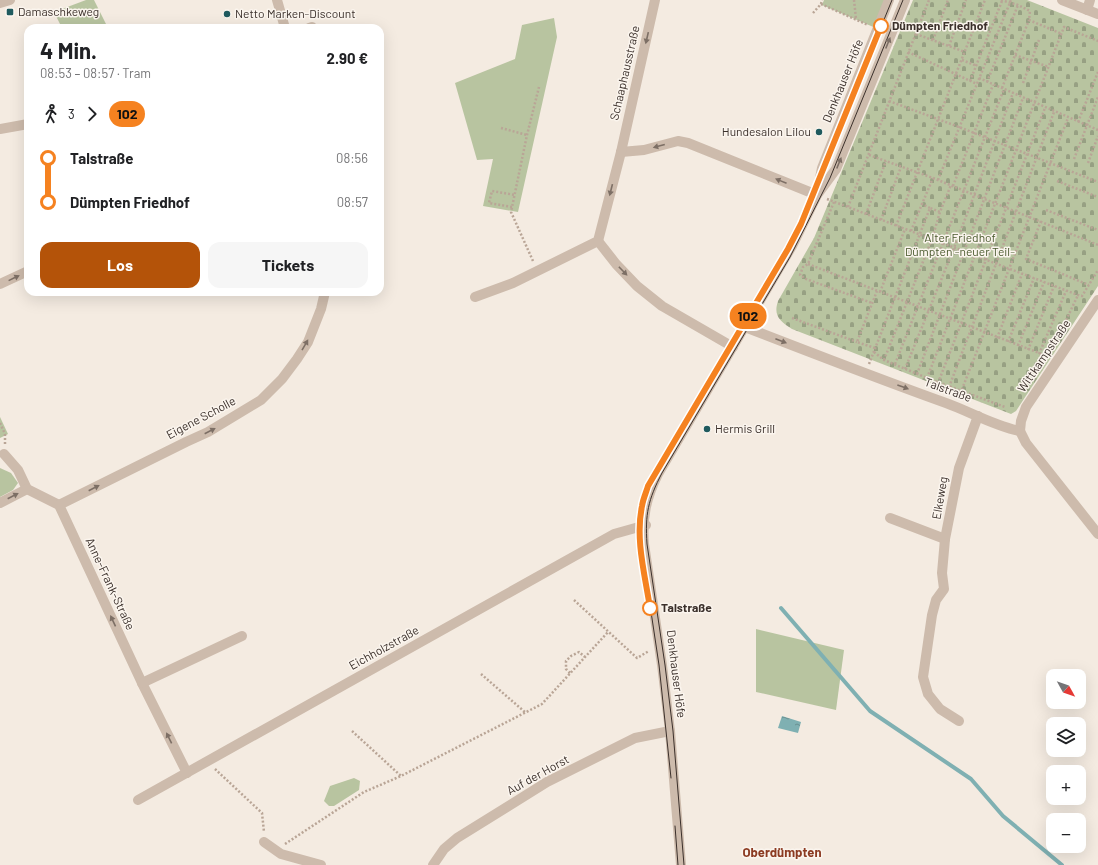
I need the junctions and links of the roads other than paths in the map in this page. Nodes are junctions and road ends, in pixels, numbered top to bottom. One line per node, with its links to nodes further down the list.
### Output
1 (10, 0): 7 (street)
2 (277, 0): 10 (street)
3 (655, 0): 13 (street, Schaaphausstraße, one-way to 13)
4 (890, 0): 14 (street, Denkhauser Höfe)
5 (905, 0): 14 (street, Denkhauser Höfe, one-way to 5)
6 (1062, 0): 8 (street)
7 (0, 3)
8 (1089, 5): 9 (street)
9 (1098, 14)
10 (284, 24)
11 (24, 125): 12 (street)
12 (0, 129)
13 (621, 152): 14 (street, one-way to 13); 15 (street, Schaaphausstraße, one-way to 15)
14 (817, 195): 21 (street, Denkhauser Höfe)
15 (598, 241): 19 (street); 22 (street, one-way to 22)
16 (24, 273): 17 (street, one-way to 16)
17 (0, 284)
18 (324, 296): 28 (street, Eigene Scholle, one-way to 18)
19 (475, 297)
20 (1097, 304): 24 (street, Wittkampstraße)
21 (745, 327): 22 (street, Denkhauser Höfe); 23 (street, Talstraße, one-way to 23)
22 (733, 347): 30 (street, Denkhauser Höfe)
23 (978, 416): 24 (street, Talstraße); 32 (street, Elkeweg)
24 (1020, 431): 31 (street)
25 (4, 454): 26 (street)
26 (27, 489): 27 (street, one-way to 26); 28 (street)
27 (0, 503)
28 (59, 505): 34 (street, Anne-Frank-Straße, one-way to 28)
29 (890, 518): 32 (street)
30 (644, 526): 36 (street, Denkhauser Höfe); 37 (street, Eichholzstraße)
31 (1098, 534)
32 (946, 539): 35 (street, Elkeweg)
33 (242, 636): 34 (street)
34 (142, 683): 37 (street, Anne-Frank-Straße, one-way to 34)
35 (959, 721)
36 (670, 731): 41 (street, Auf der Horst); 42 (street, Denkhauser Höfe)
37 (186, 773): 38 (street, Eichholzstraße)
38 (138, 800)
39 (264, 842): 40 (street)
40 (321, 865)
41 (433, 865)
42 (681, 865)

